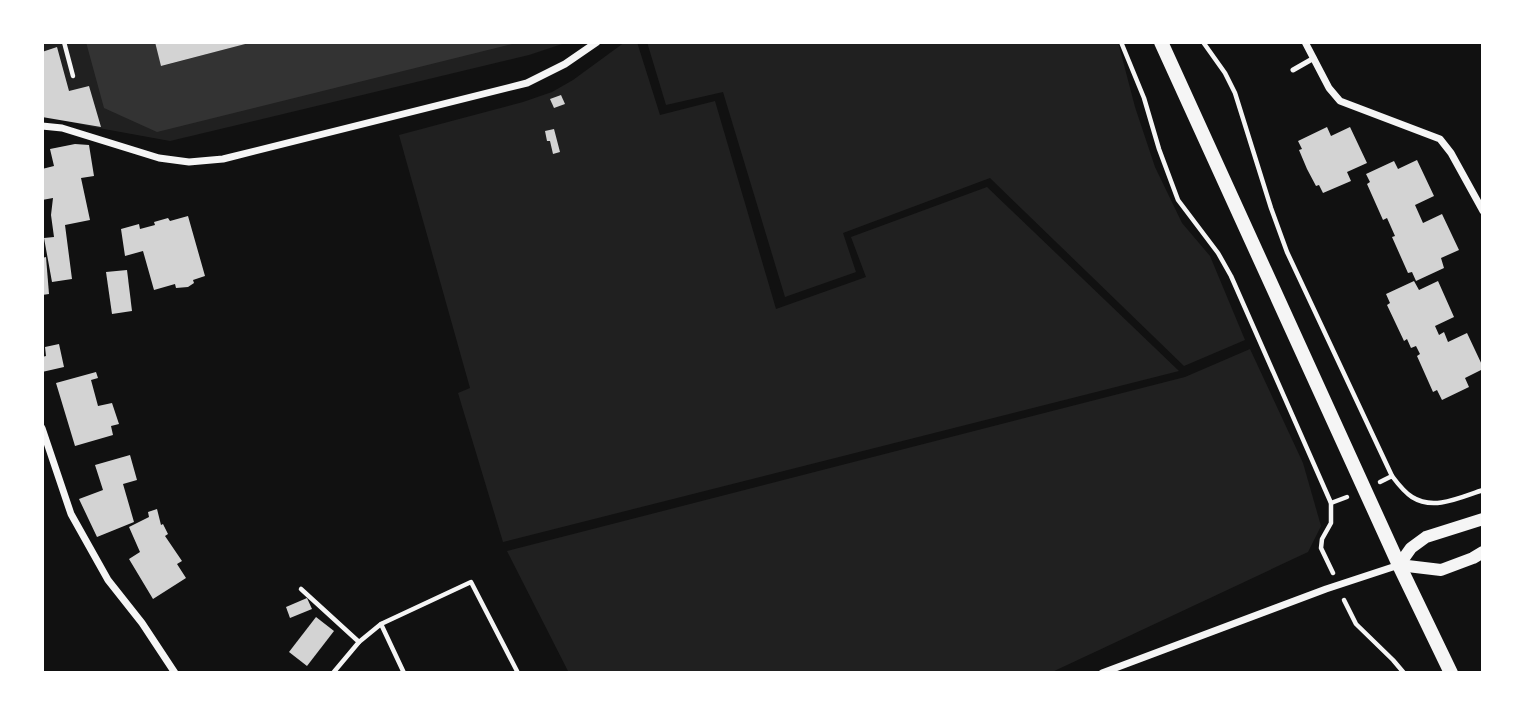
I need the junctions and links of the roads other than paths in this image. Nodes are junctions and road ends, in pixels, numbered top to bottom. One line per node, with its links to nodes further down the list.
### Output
1 (597, 42): 6 (street)
2 (1161, 42): 11 (main road)
3 (1305, 42): 4 (street)
4 (1314, 58): 5 (lane); 7 (street)
5 (1293, 70)
6 (42, 126)
7 (1483, 211)
8 (42, 428): 12 (street)
9 (1483, 519): 11 (street)
10 (1483, 552): 11 (street)
11 (1399, 565): 13 (street); 14 (main road)
12 (175, 673)
13 (1102, 673)
14 (1451, 673)

